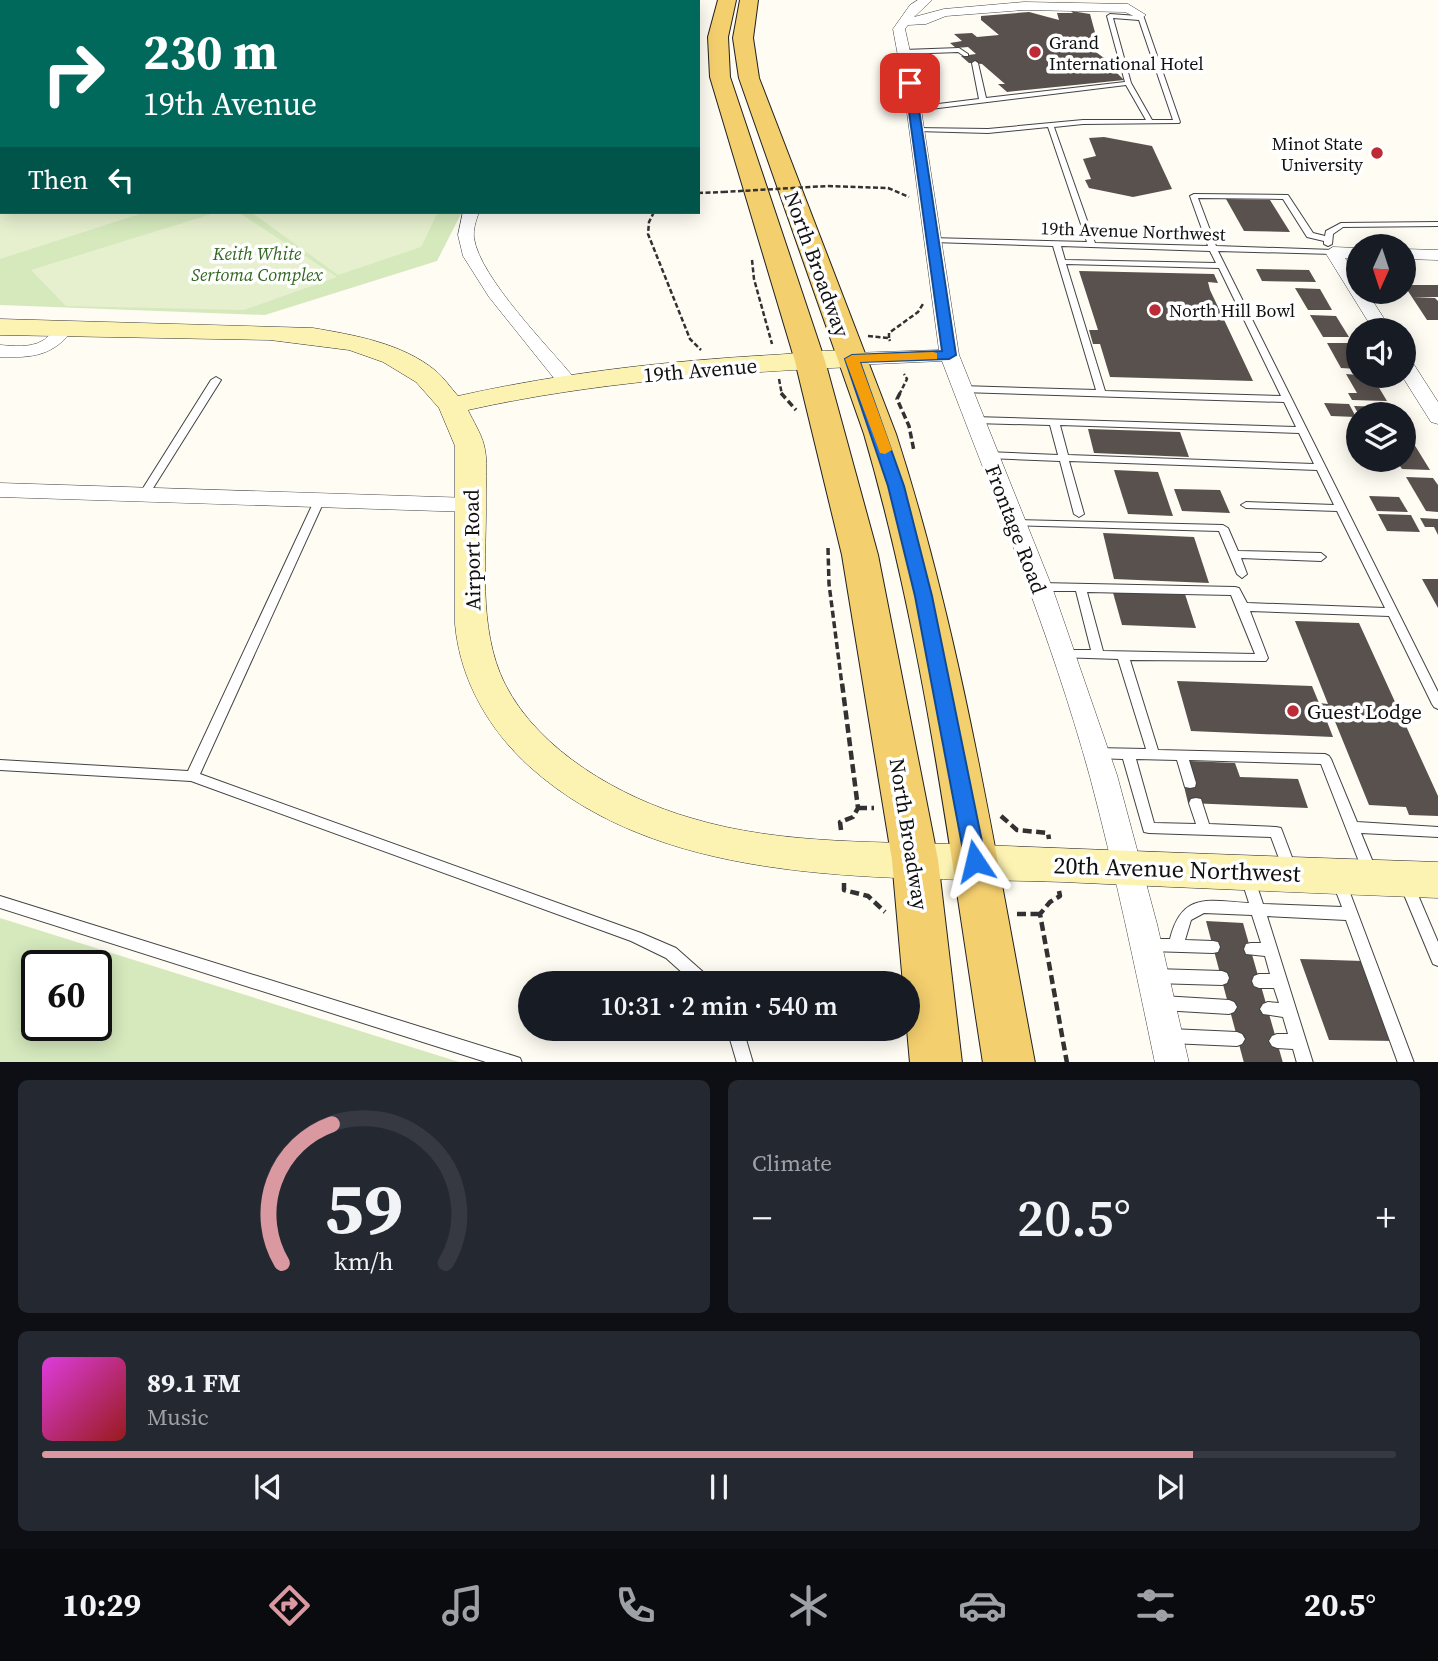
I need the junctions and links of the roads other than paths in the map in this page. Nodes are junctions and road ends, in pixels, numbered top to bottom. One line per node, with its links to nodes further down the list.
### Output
1 (727, 0): 32 (main road, North Broadway)
2 (749, 0): 31 (main road, North Broadway)
3 (926, 0): 5 (street)
4 (1140, 16): 5 (street); 9 (lane); 12 (lane)
5 (907, 21): 6 (street, Frontage Road)
6 (904, 52): 7 (lane); 11 (street, Frontage Road)
7 (966, 55)
8 (975, 63): 10 (lane)
9 (1128, 83): 10 (lane); 12 (lane)
10 (984, 101): 11 (lane)
11 (915, 119): 13 (lane); 16 (street, Frontage Road)
12 (1150, 122): 13 (lane)
13 (1050, 125): 18 (lane)
14 (470, 214): 34 (street)
15 (1438, 224): 19 (lane)
16 (933, 240): 17 (lane, 19th Avenue Northwest); 30 (street, Frontage Road)
17 (1056, 244): 18 (lane, 19th Avenue Northwest); 24 (lane)
18 (1092, 246): 20 (lane, 19th Avenue Northwest)
19 (1331, 246): 20 (lane, 19th Avenue Northwest); 20 (lane); 21 (street); 26 (street)
20 (1213, 249): 25 (lane)
21 (1346, 250)
22 (1416, 254): 23 (street)
23 (1438, 255)
24 (1062, 262): 25 (lane); 37 (lane)
25 (1222, 266): 38 (lane)
26 (1346, 272)
27 (0, 327): 28 (street, Airport Road)
28 (65, 328): 29 (street); 39 (street, Airport Road)
29 (0, 351)
30 (949, 355): 31 (street, 19th Avenue); 36 (street, Frontage Road)
31 (852, 359): 32 (street, 19th Avenue); 78 (main road, North Broadway)
32 (810, 361): 34 (street, 19th Avenue); 77 (main road, North Broadway)
33 (216, 380): 48 (lane)
34 (568, 383): 39 (street, 19th Avenue)
35 (1416, 383): 40 (street)
36 (961, 389): 37 (lane); 41 (street, Frontage Road)
37 (1101, 393): 38 (lane)
38 (1287, 399): 43 (lane)
39 (454, 405): 50 (street, Airport Road)
40 (1438, 418)
41 (973, 420): 42 (lane); 44 (street, Frontage Road)
42 (1054, 422): 43 (lane); 45 (lane)
43 (1303, 430): 46 (lane)
44 (987, 455): 45 (lane); 54 (street, Frontage Road)
45 (1062, 457): 46 (lane); 53 (lane)
46 (1321, 467): 52 (lane)
47 (0, 490): 48 (street)
48 (145, 494): 49 (street)
49 (320, 499): 50 (street); 71 (lane)
50 (471, 505): 77 (street, Airport Road)
51 (1246, 505): 52 (lane)
52 (1342, 508): 61 (lane)
53 (1079, 514)
54 (1014, 523): 55 (lane); 58 (street, Frontage Road)
55 (1234, 554): 56 (lane); 57 (lane)
56 (1321, 557)
57 (1242, 574)
58 (1040, 587): 59 (lane); 62 (street, Frontage Road)
59 (1080, 587): 60 (lane); 63 (lane)
60 (1243, 607): 61 (lane); 64 (lane)
61 (1393, 612): 65 (lane)
62 (1062, 654): 63 (lane); 66 (street, Frontage Road)
63 (1098, 654): 64 (lane)
64 (1123, 655): 68 (lane)
65 (1438, 704)
66 (1095, 753): 67 (lane); 79 (street, Frontage Road)
67 (1128, 753): 68 (lane); 75 (lane)
68 (1153, 753): 69 (lane)
69 (1181, 754): 72 (lane); 74 (lane)
70 (0, 765): 71 (lane)
71 (192, 776): 91 (lane)
72 (1190, 783)
73 (1196, 803): 75 (lane)
74 (1352, 827): 76 (lane); 81 (lane)
75 (1205, 830): 80 (lane)
76 (1438, 832)
77 (915, 860): 78 (street, 20th Avenue Northwest); 107 (main road, North Broadway)
78 (975, 861): 79 (street, 20th Avenue Northwest); 108 (main road, North Broadway)
79 (1126, 867): 82 (street, 20th Avenue Northwest); 85 (street, Frontage Road)
80 (1291, 874): 81 (street, 20th Avenue Northwest); 82 (street, 20th Avenue Northwest)
81 (1388, 878): 84 (lane); 90 (lane)
82 (1252, 891): 84 (lane); 86 (lane); 89 (lane)
83 (0, 902): 105 (lane)
84 (1351, 914): 111 (lane)
85 (1146, 944): 86 (lane); 92 (street, Frontage Road)
86 (1176, 946): 87 (lane)
87 (1213, 947)
88 (1251, 949): 89 (lane)
89 (1270, 950): 95 (lane)
90 (1438, 960)
91 (691, 971)
92 (1153, 975): 93 (lane); 96 (street, Frontage Road)
93 (1222, 978)
94 (1259, 981): 95 (lane)
95 (1280, 981): 99 (lane)
96 (1159, 1003): 97 (lane); 100 (street, Frontage Road)
97 (1229, 1007)
98 (1268, 1009): 99 (lane)
99 (1289, 1010): 104 (lane)
100 (1166, 1036): 101 (lane); 109 (street, Frontage Road)
101 (1237, 1039)
102 (739, 1041): 106 (lane)
103 (1277, 1041): 104 (lane)
104 (1299, 1042): 110 (lane)
105 (514, 1062)
106 (745, 1062)
107 (936, 1062)
108 (1009, 1062)
109 (1172, 1062)
110 (1305, 1062)
111 (1406, 1062)

